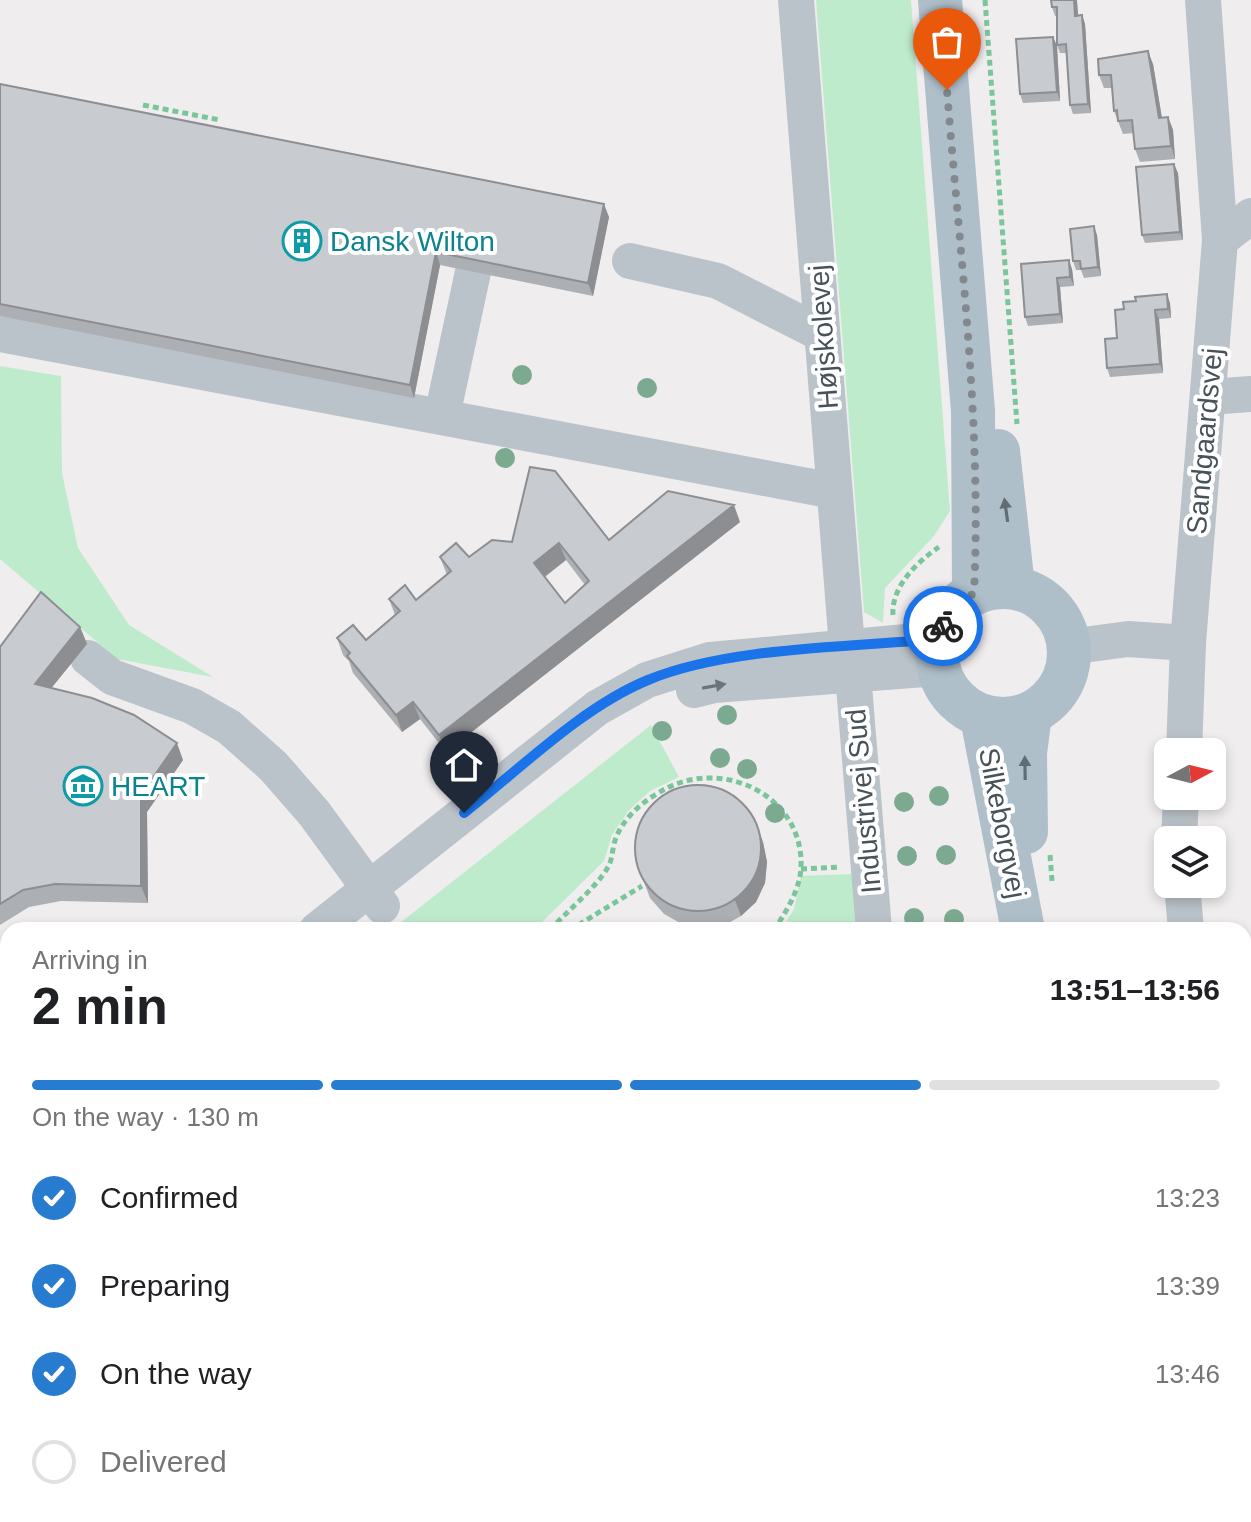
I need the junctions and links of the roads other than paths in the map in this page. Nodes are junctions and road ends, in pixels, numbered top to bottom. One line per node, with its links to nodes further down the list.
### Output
1 (796, 0): 10 (street, Højskolevej)
2 (940, 0): 15 (main road)
3 (962, 0): 15 (main road, one-way to 3)
4 (1203, 0): 6 (street, Sandgaardsvej)
5 (1251, 216): 6 (street)
6 (1220, 240): 12 (street, Sandgaardsvej)
7 (630, 261): 10 (street)
8 (464, 270): 13 (street)
9 (0, 334): 13 (street)
10 (822, 334): 14 (street, Højskolevej)
11 (1251, 394): 12 (street)
12 (1208, 397): 16 (street, Sandgaardsvej)
13 (434, 414): 14 (street)
14 (834, 491): 20 (street, Højskolevej)
15 (994, 590): 17 (main road); 18 (main road)
16 (1188, 643): 17 (street); 23 (street, Sandgaardsvej)
17 (1069, 647): 21 (main road)
18 (924, 650): 20 (street); 20 (street); 22 (main road)
19 (88, 658): 24 (street)
20 (850, 660): 24 (street); 28 (street, Industrivej Sud)
21 (1030, 714): 22 (main road); 30 (main road, Silkeborgvej, one-way to 21)
22 (982, 717): 29 (main road, Silkeborgvej)
23 (1185, 738)
24 (375, 897): 26 (street); 27 (street)
25 (1183, 898): 31 (street)
26 (331, 922)
27 (357, 922)
28 (873, 922)
29 (1023, 922)
30 (1025, 922)
31 (1185, 922)

